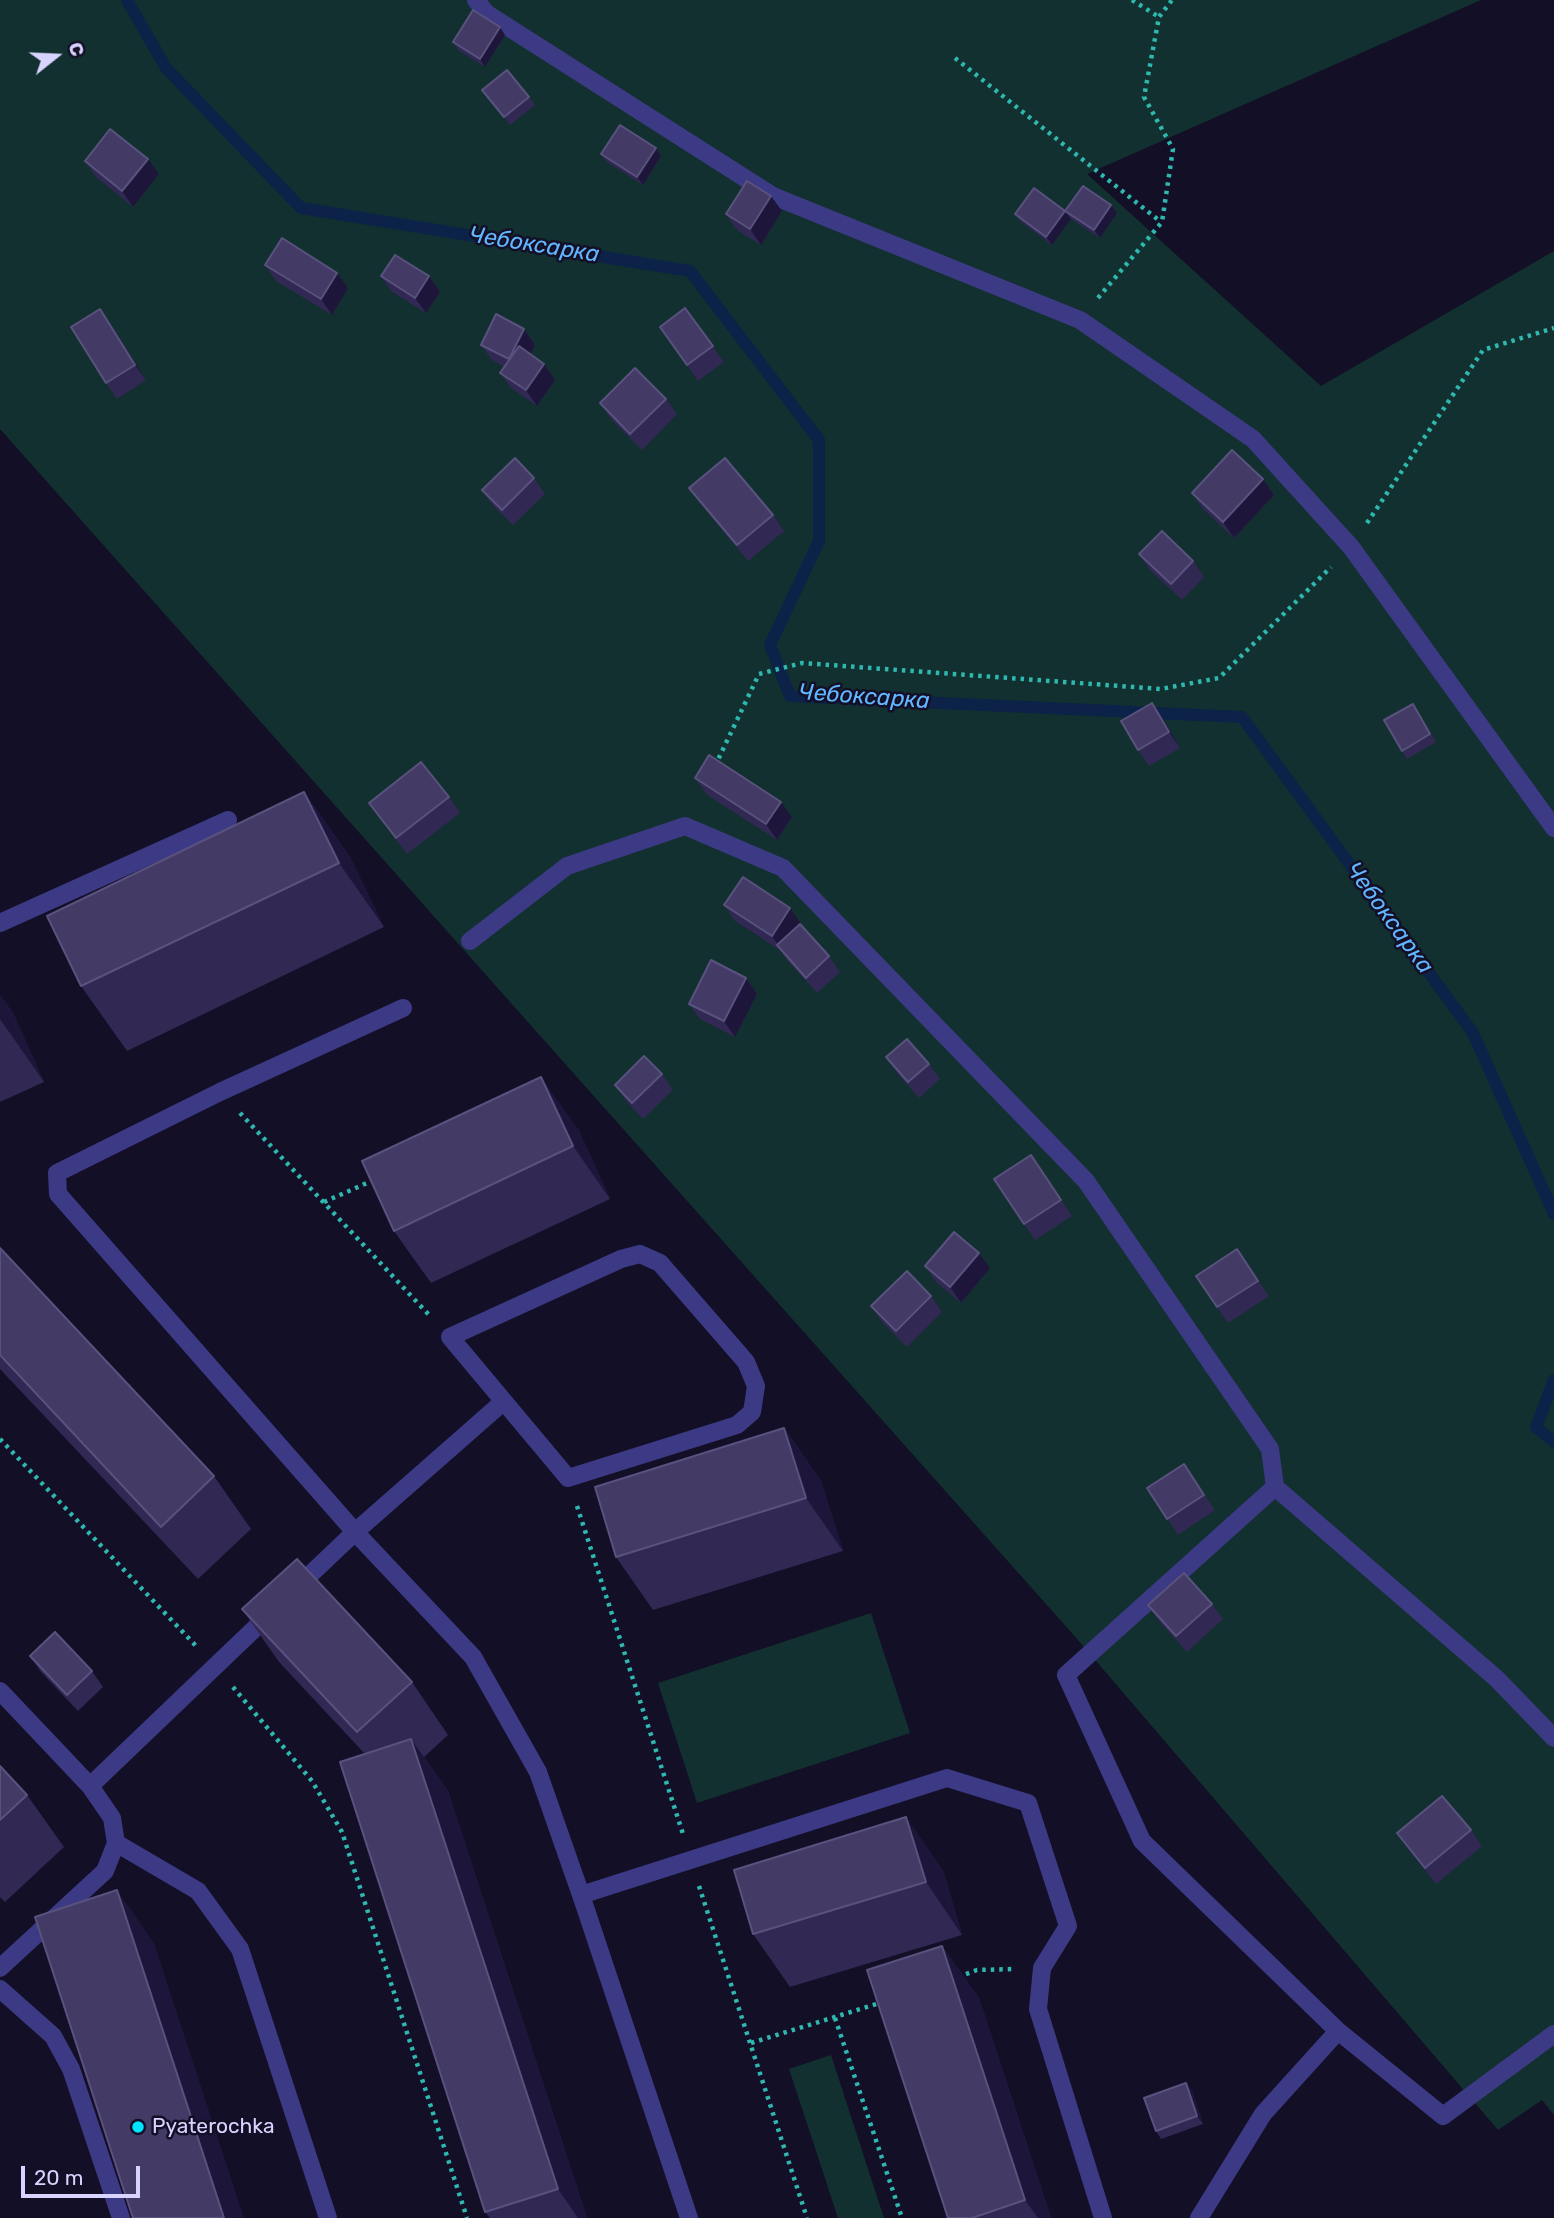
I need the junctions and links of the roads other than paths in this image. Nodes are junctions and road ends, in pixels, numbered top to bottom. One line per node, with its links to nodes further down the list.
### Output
1 (476, 0): 3 (lane)
2 (228, 820): 4 (lane)
3 (1554, 828)
4 (0, 923)
5 (470, 941): 8 (lane)
6 (402, 1008): 9 (lane)
7 (503, 1402): 7 (lane); 9 (lane)
8 (1275, 1487): 11 (lane); 17 (lane)
9 (355, 1532): 12 (lane); 14 (lane)
10 (0, 1691): 12 (lane)
11 (1554, 1738)
12 (90, 1786): 13 (lane)
13 (116, 1843): 15 (lane); 20 (lane)
14 (581, 1895): 21 (lane); 22 (lane)
15 (0, 1968)
16 (0, 1989): 19 (lane)
17 (1338, 2031): 18 (lane); 23 (lane)
18 (1554, 2034)
19 (121, 2218)
20 (328, 2218)
21 (688, 2218)
22 (1104, 2218)
23 (1199, 2218)

